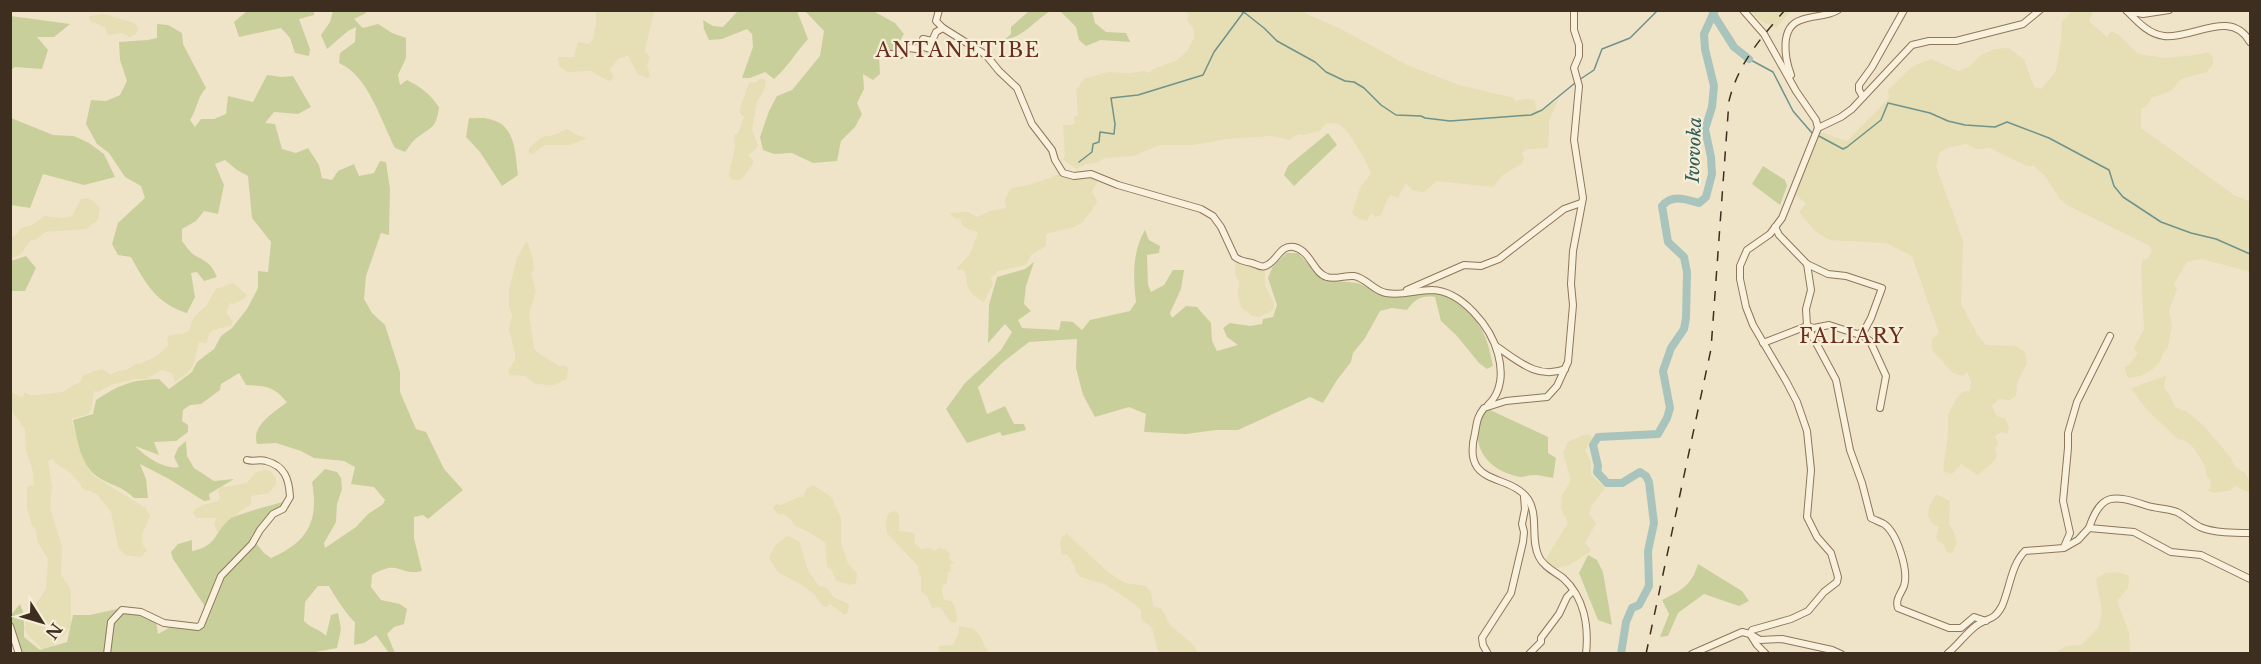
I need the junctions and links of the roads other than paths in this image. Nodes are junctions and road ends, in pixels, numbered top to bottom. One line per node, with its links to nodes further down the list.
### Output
1 (939, 10): 9 (street)
2 (1574, 10): 19 (street)
3 (1743, 10): 14 (street)
4 (1838, 10): 14 (street)
5 (1904, 10): 15 (street)
6 (2040, 10): 15 (street)
7 (2126, 10): 8 (street); 12 (street)
8 (2169, 10)
9 (943, 27): 11 (street); 22 (street)
10 (923, 39): 11 (street)
11 (932, 40): 13 (street)
12 (2250, 42)
13 (880, 53)
14 (1796, 91): 16 (street)
15 (1863, 97): 17 (street)
16 (1813, 114): 17 (street); 18 (street)
17 (1829, 122): 18 (street)
18 (1816, 131): 20 (street)
19 (1581, 203): 22 (street); 28 (street)
20 (1775, 226): 21 (street); 26 (street)
21 (1807, 264): 23 (street); 24 (street)
22 (1398, 294): 27 (street)
23 (1807, 326): 24 (street); 26 (street); 38 (street)
24 (1857, 334): 30 (street)
25 (2110, 336): 35 (street)
26 (1763, 343): 40 (street)
27 (1495, 346): 28 (street); 29 (street)
28 (1565, 369): 29 (street)
29 (1488, 405): 32 (street)
30 (1880, 408)
31 (246, 460): 43 (street)
32 (1523, 494): 37 (street); 41 (street)
33 (2089, 528): 34 (street); 35 (street); 36 (street)
34 (2250, 533)
35 (2064, 548): 38 (street)
36 (2250, 579)
37 (1573, 591): 46 (street); 47 (street)
38 (1986, 621): 51 (street)
39 (10, 626): 42 (street)
40 (1750, 634): 48 (street); 49 (street); 50 (street)
41 (1483, 645): 44 (street); 45 (street)
42 (19, 654)
43 (107, 654)
44 (1480, 654)
45 (1488, 654)
46 (1528, 654)
47 (1586, 654)
48 (1692, 654)
49 (1766, 654)
50 (1841, 654)
51 (1947, 654)

